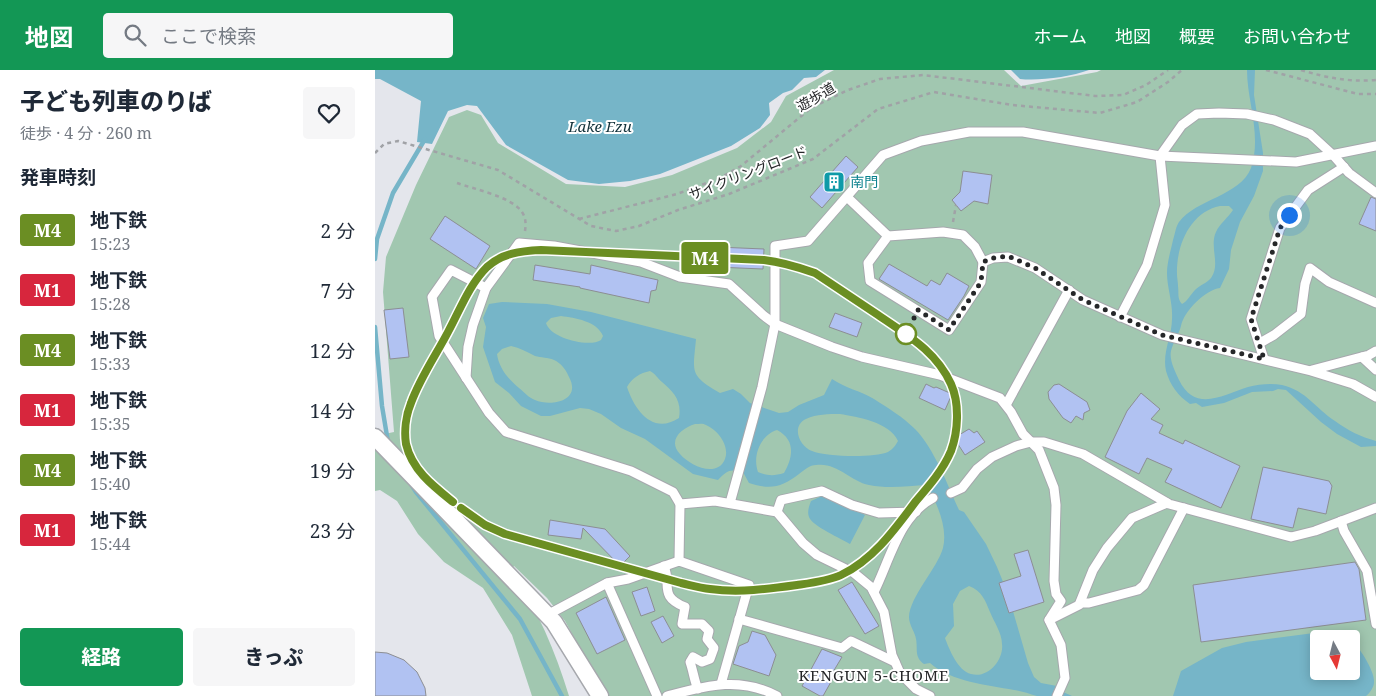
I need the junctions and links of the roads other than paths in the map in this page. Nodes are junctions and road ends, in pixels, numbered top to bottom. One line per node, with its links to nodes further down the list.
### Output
1 (1376, 146): 3 (lane)
2 (1161, 156): 3 (lane); 3 (lane); 6 (lane); 12 (lane)
3 (1334, 156): 4 (lane)
4 (1344, 167): 5 (lane); 14 (lane)
5 (1376, 193)
6 (847, 197): 7 (lane); 13 (lane)
7 (888, 236): 8 (lane); 8 (lane)
8 (983, 262): 10 (lane)
9 (486, 288): 13 (lane); 20 (lane); 20 (lane)
10 (1069, 290): 12 (lane); 22 (lane)
11 (1376, 303): 14 (lane)
12 (1120, 317): 17 (lane)
13 (775, 324): 22 (lane); 27 (lane)
14 (1260, 343): 17 (lane)
15 (1376, 351): 16 (lane)
16 (1362, 357): 18 (lane); 19 (lane)
17 (1264, 359): 19 (lane)
18 (1376, 370)
19 (1311, 371): 21 (lane)
20 (466, 378): 29 (lane)
21 (1376, 397)
22 (1006, 405): 24 (lane)
23 (375, 437): 40 (street)
24 (1031, 442): 25 (lane); 28 (lane); 42 (lane)
25 (951, 492)
26 (933, 498): 32 (lane)
27 (730, 503): 29 (lane); 31 (lane)
28 (1167, 503): 30 (lane); 39 (lane)
29 (680, 504): 35 (lane)
30 (1184, 508): 34 (lane); 39 (lane)
31 (777, 512): 32 (lane); 38 (lane)
32 (916, 512): 38 (lane)
33 (1375, 512): 34 (lane)
34 (1341, 521): 43 (lane)
35 (679, 561): 36 (lane); 41 (lane)
36 (664, 566): 37 (lane); 46 (lane)
37 (607, 583): 40 (lane); 48 (lane)
38 (874, 592): 44 (lane)
39 (1080, 603): 42 (lane)
40 (547, 615): 47 (street)
41 (739, 619): 44 (lane); 45 (lane)
42 (1049, 620): 52 (lane)
43 (1376, 624)
44 (895, 662): 51 (lane)
45 (721, 684): 46 (lane); 50 (lane)
46 (698, 689): 49 (lane)
47 (600, 696)
48 (657, 696)
49 (667, 696)
50 (777, 696)
51 (930, 696)
52 (1057, 696)

